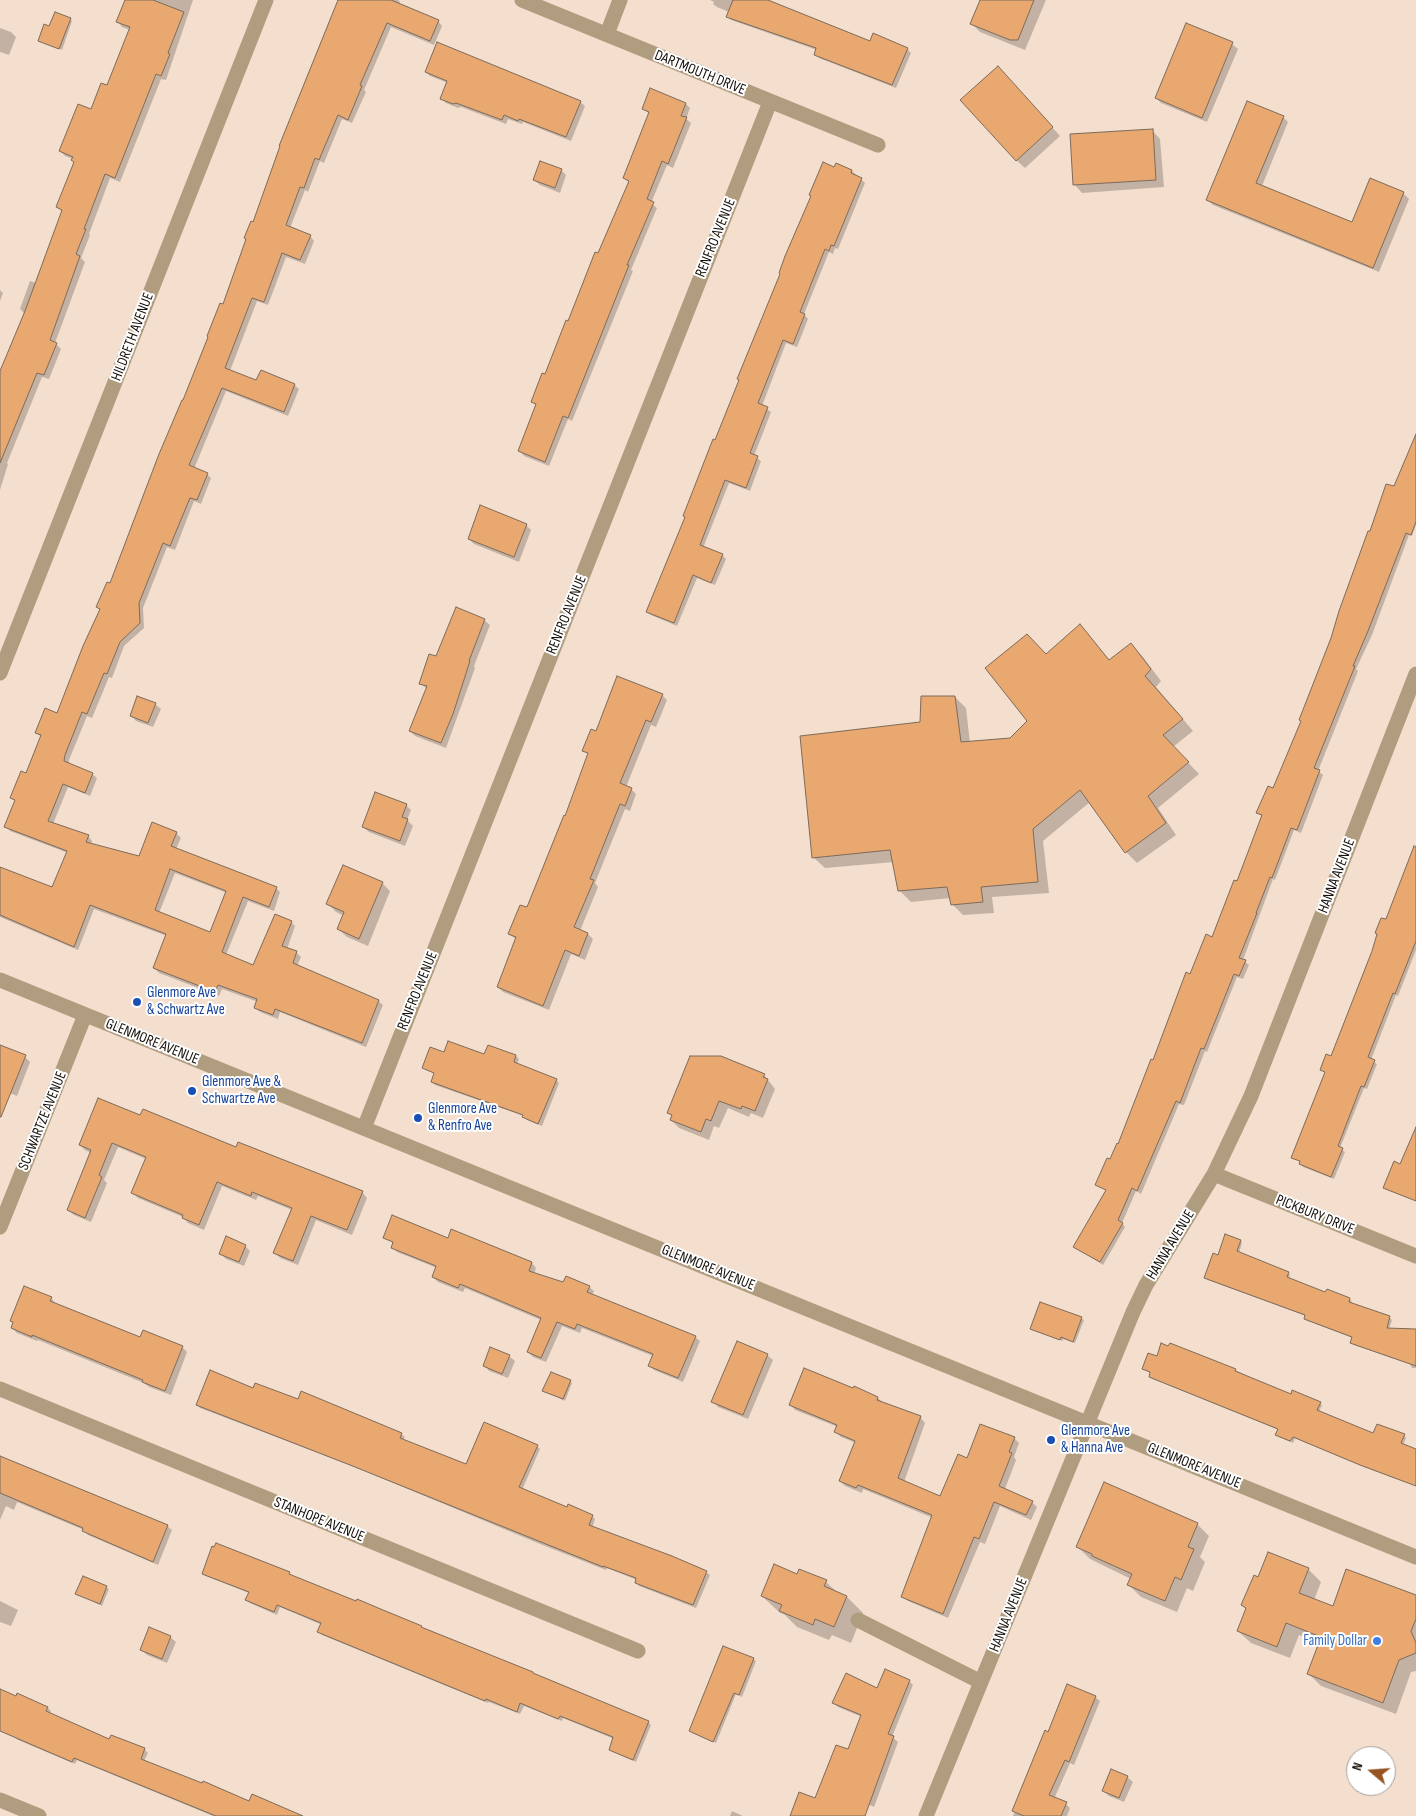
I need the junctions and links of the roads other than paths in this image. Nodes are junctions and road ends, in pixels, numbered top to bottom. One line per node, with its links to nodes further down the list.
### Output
1 (266, 0): 7 (street, HILDRETH AVENUE)
2 (522, 0): 4 (street, DARTMOUTH DRIVE)
3 (620, 0): 4 (street)
4 (607, 34): 5 (street, DARTMOUTH DRIVE)
5 (770, 102): 6 (street, DARTMOUTH DRIVE); 11 (street, RENFRO AVENUE)
6 (878, 145)
7 (0, 674)
8 (1416, 674): 12 (street, HANNA AVENUE)
9 (0, 980): 10 (street, GLENMORE AVENUE)
10 (85, 1015): 11 (street, GLENMORE AVENUE); 13 (street, SCHWARTZE AVENUE)
11 (364, 1128): 16 (street, GLENMORE AVENUE)
12 (1214, 1174): 14 (street, PICKBURY DRIVE); 16 (street, HANNA AVENUE)
13 (0, 1227)
14 (1416, 1256)
15 (0, 1389): 19 (street, STANHOPE AVENUE)
16 (1087, 1422): 17 (street, GLENMORE AVENUE); 20 (street, HANNA AVENUE)
17 (1416, 1557)
18 (858, 1620): 20 (street)
19 (638, 1650)
20 (982, 1682): 23 (street, HANNA AVENUE)
21 (0, 1800): 22 (street)
22 (39, 1816)
23 (926, 1816)

